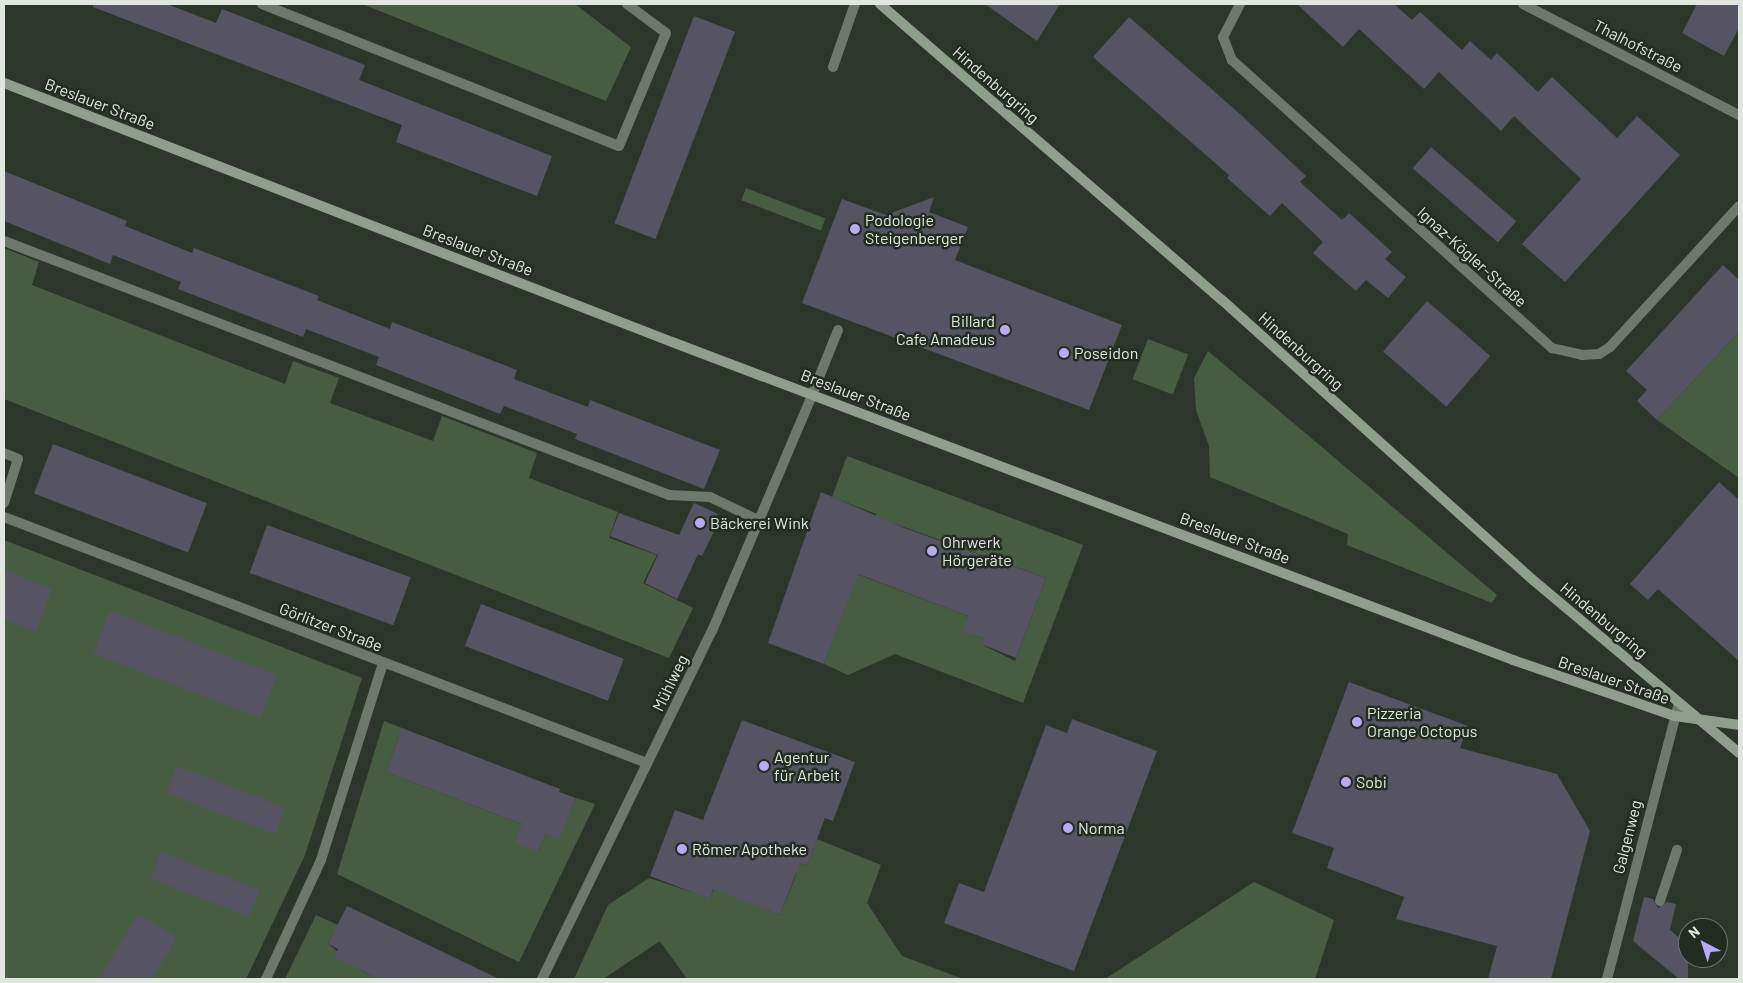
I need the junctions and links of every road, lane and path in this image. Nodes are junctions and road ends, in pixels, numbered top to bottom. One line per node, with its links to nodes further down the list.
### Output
1 (262, 4): 2 (street)
2 (627, 4)
3 (855, 4): 7 (street)
4 (1240, 4): 10 (street, Ignaz-Kögler-Straße)
5 (1523, 4): 9 (street, Thalhofstraße)
6 (884, 5): 19 (main road, Hindenburgring)
7 (833, 67)
8 (4, 83): 13 (main road, Breslauer Straße)
9 (1739, 115)
10 (1739, 206)
11 (4, 241): 17 (street)
12 (838, 330): 13 (street, Mühlweg)
13 (812, 394): 17 (street, Mühlweg); 20 (main road, Breslauer Straße)
14 (4, 453): 15 (street)
15 (4, 504)
16 (4, 517): 18 (street, Görlitzer Straße)
17 (758, 520): 24 (street, Mühlweg)
18 (383, 663): 24 (street, Görlitzer Straße); 27 (street)
19 (1679, 703): 20 (street, Galgenweg); 21 (main road, Hindenburgring)
20 (1675, 716): 21 (main road, Breslauer Straße); 29 (street, Galgenweg)
21 (1703, 721): 22 (main road, Breslauer Straße); 23 (main road, Hindenburgring)
22 (1739, 726)
23 (1739, 753)
24 (647, 763): 28 (street, Mühlweg)
25 (1677, 850): 26 (street)
26 (1660, 901)
27 (266, 979)
28 (542, 979)
29 (1607, 979)

